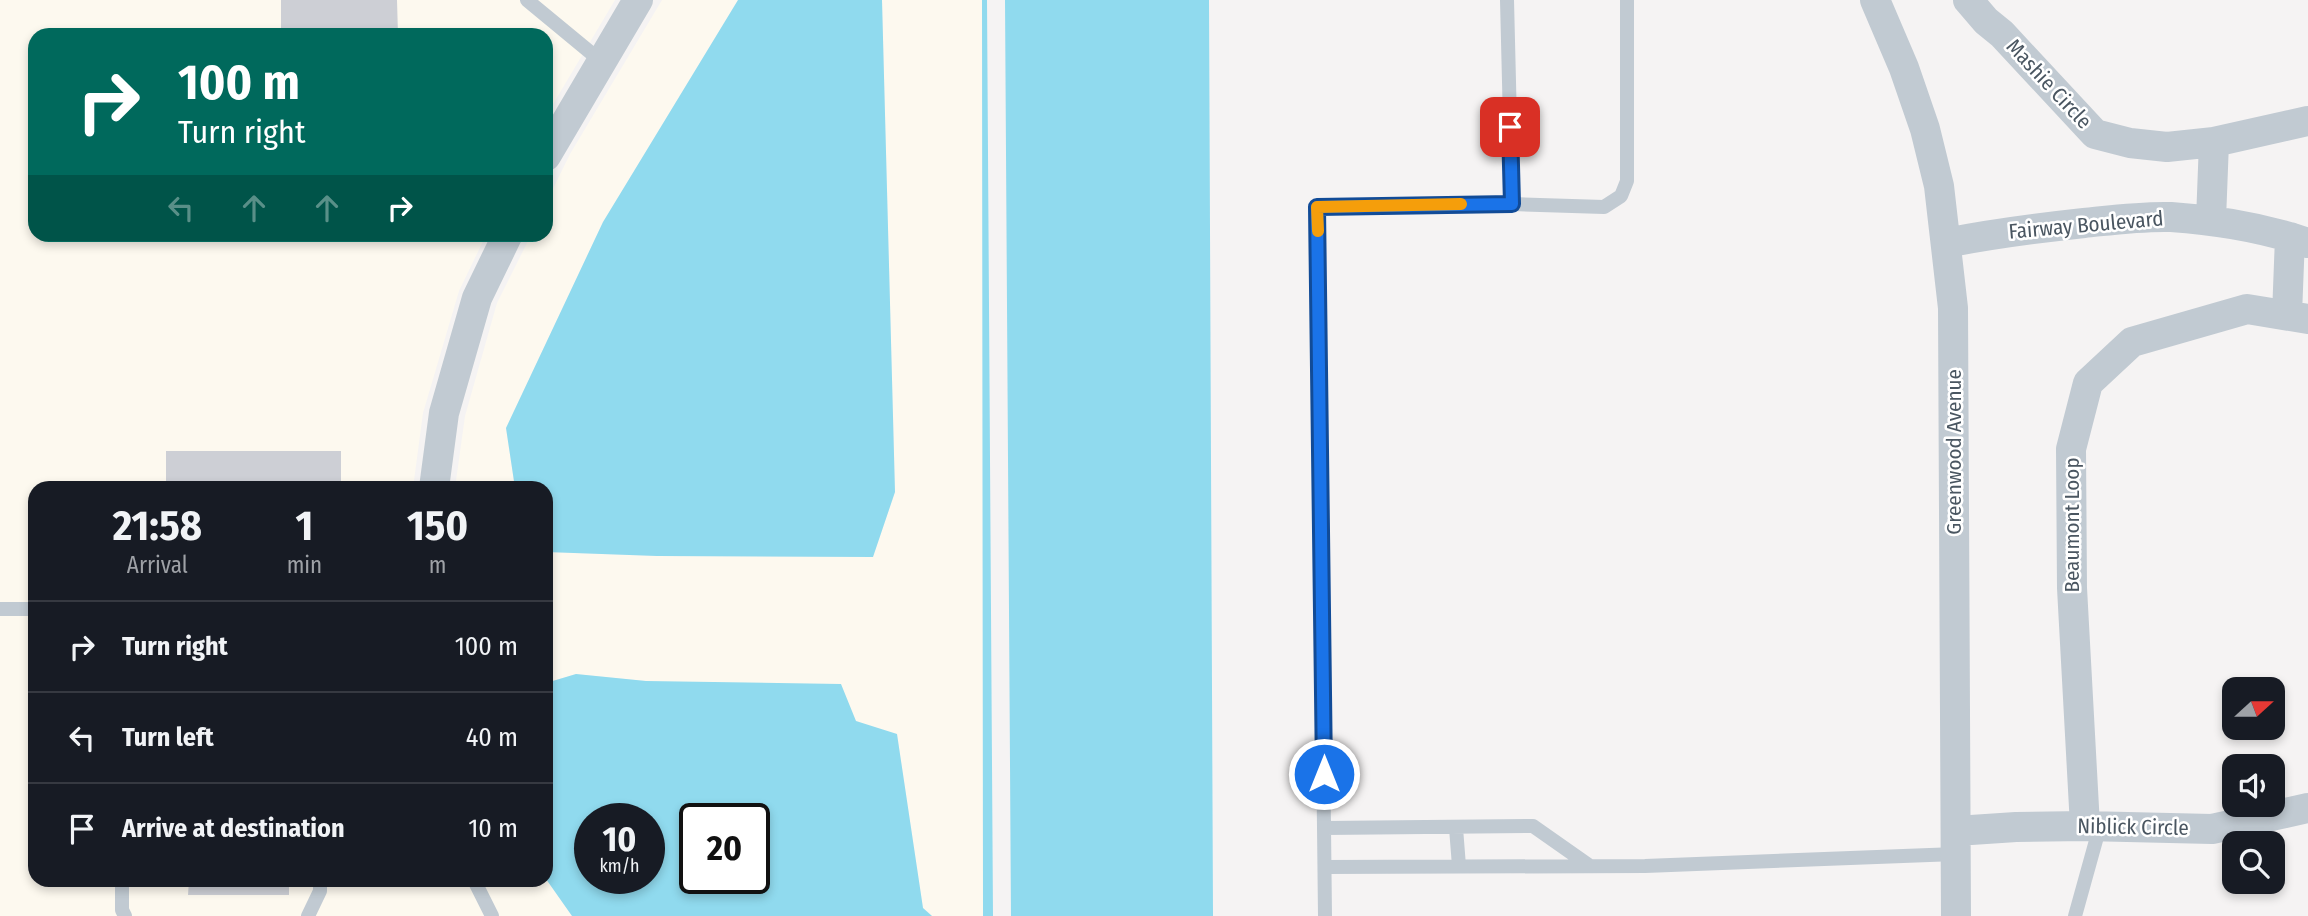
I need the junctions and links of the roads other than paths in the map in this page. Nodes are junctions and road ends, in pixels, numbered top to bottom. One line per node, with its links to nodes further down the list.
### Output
1 (527, 0): 7 (lane)
2 (638, 0): 7 (street)
3 (1507, 0): 11 (lane)
4 (1627, 0): 11 (lane)
5 (1875, 0): 15 (street, Greenwood Avenue)
6 (1968, 0): 9 (street, Mashie Circle)
7 (602, 62): 10 (street)
8 (2308, 121): 9 (street, Mashie Circle)
9 (2214, 142): 12 (street)
10 (553, 144)
11 (1512, 204): 22 (lane)
12 (2211, 220): 13 (street, Fairway Boulevard); 15 (street, Fairway Boulevard)
13 (2299, 240): 16 (street)
14 (504, 242): 17 (street)
15 (1946, 243): 24 (street, Greenwood Avenue)
16 (2297, 317): 21 (street, Beaumont Loop)
17 (435, 481)
18 (0, 609): 19 (lane)
19 (28, 609)
20 (2308, 808): 21 (street, Niblick Circle)
21 (2093, 826): 24 (street, Niblick Circle); 36 (lane)
22 (1325, 828): 23 (lane); 27 (lane)
23 (1456, 828): 25 (lane); 26 (lane)
24 (1956, 843): 26 (lane); 35 (street, Greenwood Avenue)
25 (1459, 866): 26 (lane); 27 (lane)
26 (1590, 866)
27 (1325, 867): 34 (lane)
28 (122, 887): 31 (lane)
29 (320, 887): 32 (lane)
30 (478, 887): 33 (lane)
31 (125, 916)
32 (309, 916)
33 (492, 916)
34 (1325, 916)
35 (1956, 916)
36 (2075, 916)

